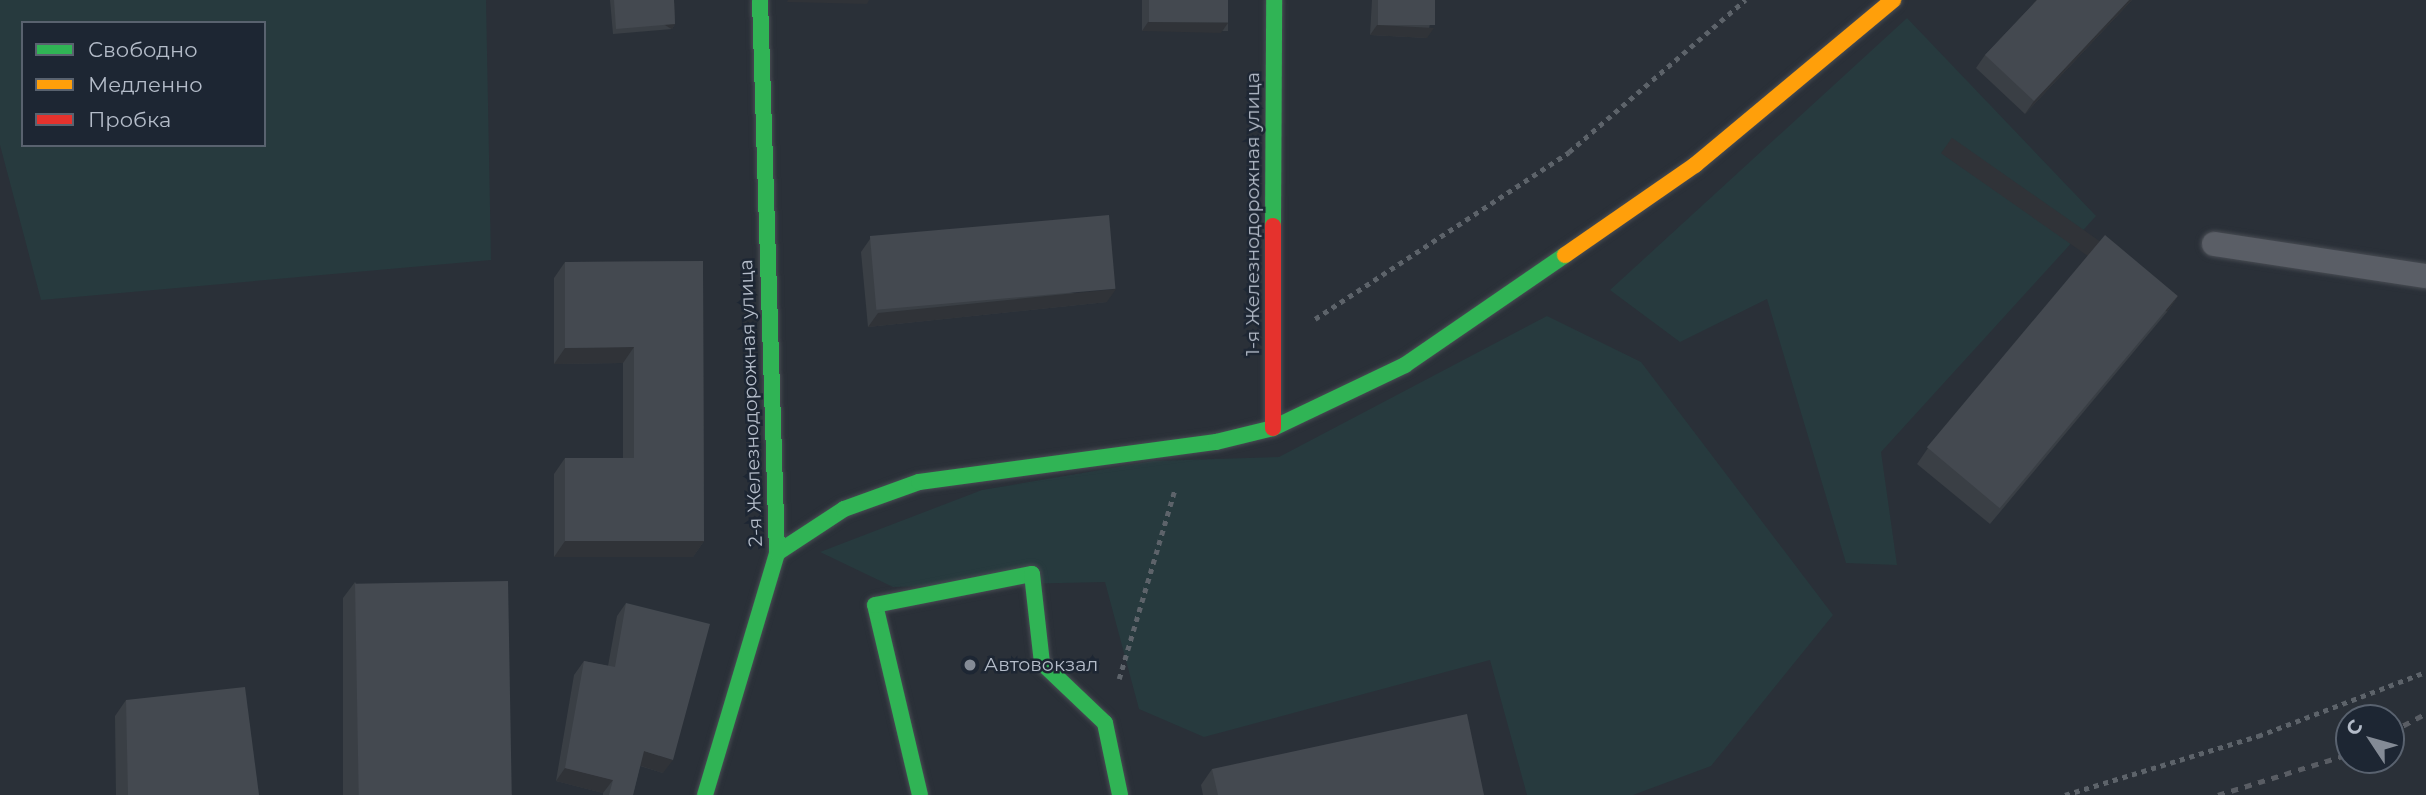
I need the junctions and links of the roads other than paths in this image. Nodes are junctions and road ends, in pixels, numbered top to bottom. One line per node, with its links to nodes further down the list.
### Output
1 (760, 0): 7 (street, 2-я Железнодорожная улица)
2 (1274, 0): 6 (street, 1-я Железнодорожная улица)
3 (1893, 0): 6 (street)
4 (2214, 244): 5 (lane)
5 (2426, 276)
6 (1273, 428): 7 (street)
7 (777, 553): 8 (street, 2-я Железнодорожная улица)
8 (705, 795)
9 (920, 795): 10 (street)
10 (1120, 795)

